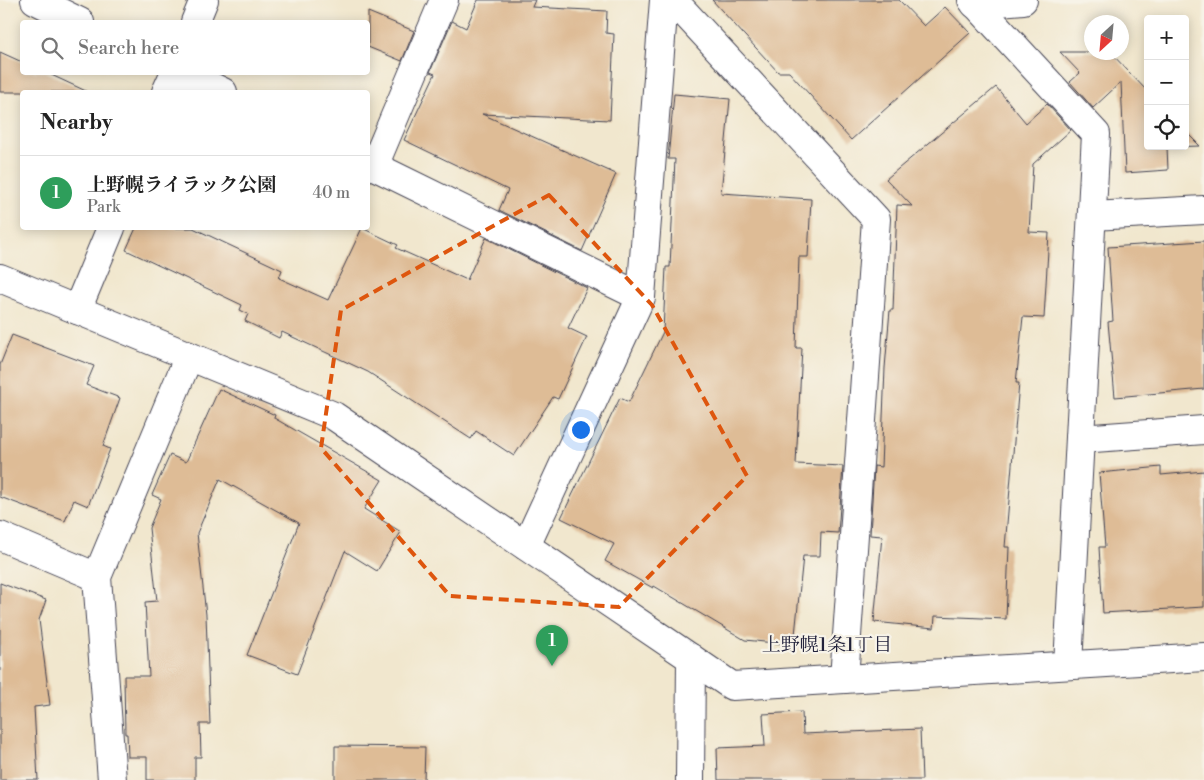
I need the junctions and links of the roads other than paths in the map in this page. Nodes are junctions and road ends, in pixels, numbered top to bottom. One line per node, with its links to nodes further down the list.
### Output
1 (35, 0): 8 (street)
2 (204, 0): 9 (street)
3 (444, 0): 14 (street)
4 (664, 0): 19 (street)
5 (673, 0): 30 (street)
6 (1023, 0): 7 (street)
7 (974, 2): 16 (street)
8 (76, 20)
9 (196, 20)
10 (173, 75): 12 (street)
11 (188, 75): 13 (street)
12 (167, 90)
13 (219, 90)
14 (371, 164): 19 (street)
15 (1204, 210): 16 (street)
16 (1092, 216): 23 (street)
17 (110, 230): 20 (street)
18 (0, 278): 20 (street)
19 (641, 297): 25 (street)
20 (77, 310): 21 (street)
21 (189, 356): 25 (street); 26 (street)
22 (1204, 430): 23 (street)
23 (1080, 439): 29 (street)
24 (0, 536): 26 (street)
25 (526, 546): 28 (street)
26 (97, 577): 31 (street)
27 (1204, 657): 29 (street)
28 (691, 658): 30 (street); 32 (street)
29 (1068, 665): 30 (street)
30 (844, 679)
31 (112, 780)
32 (690, 780)

